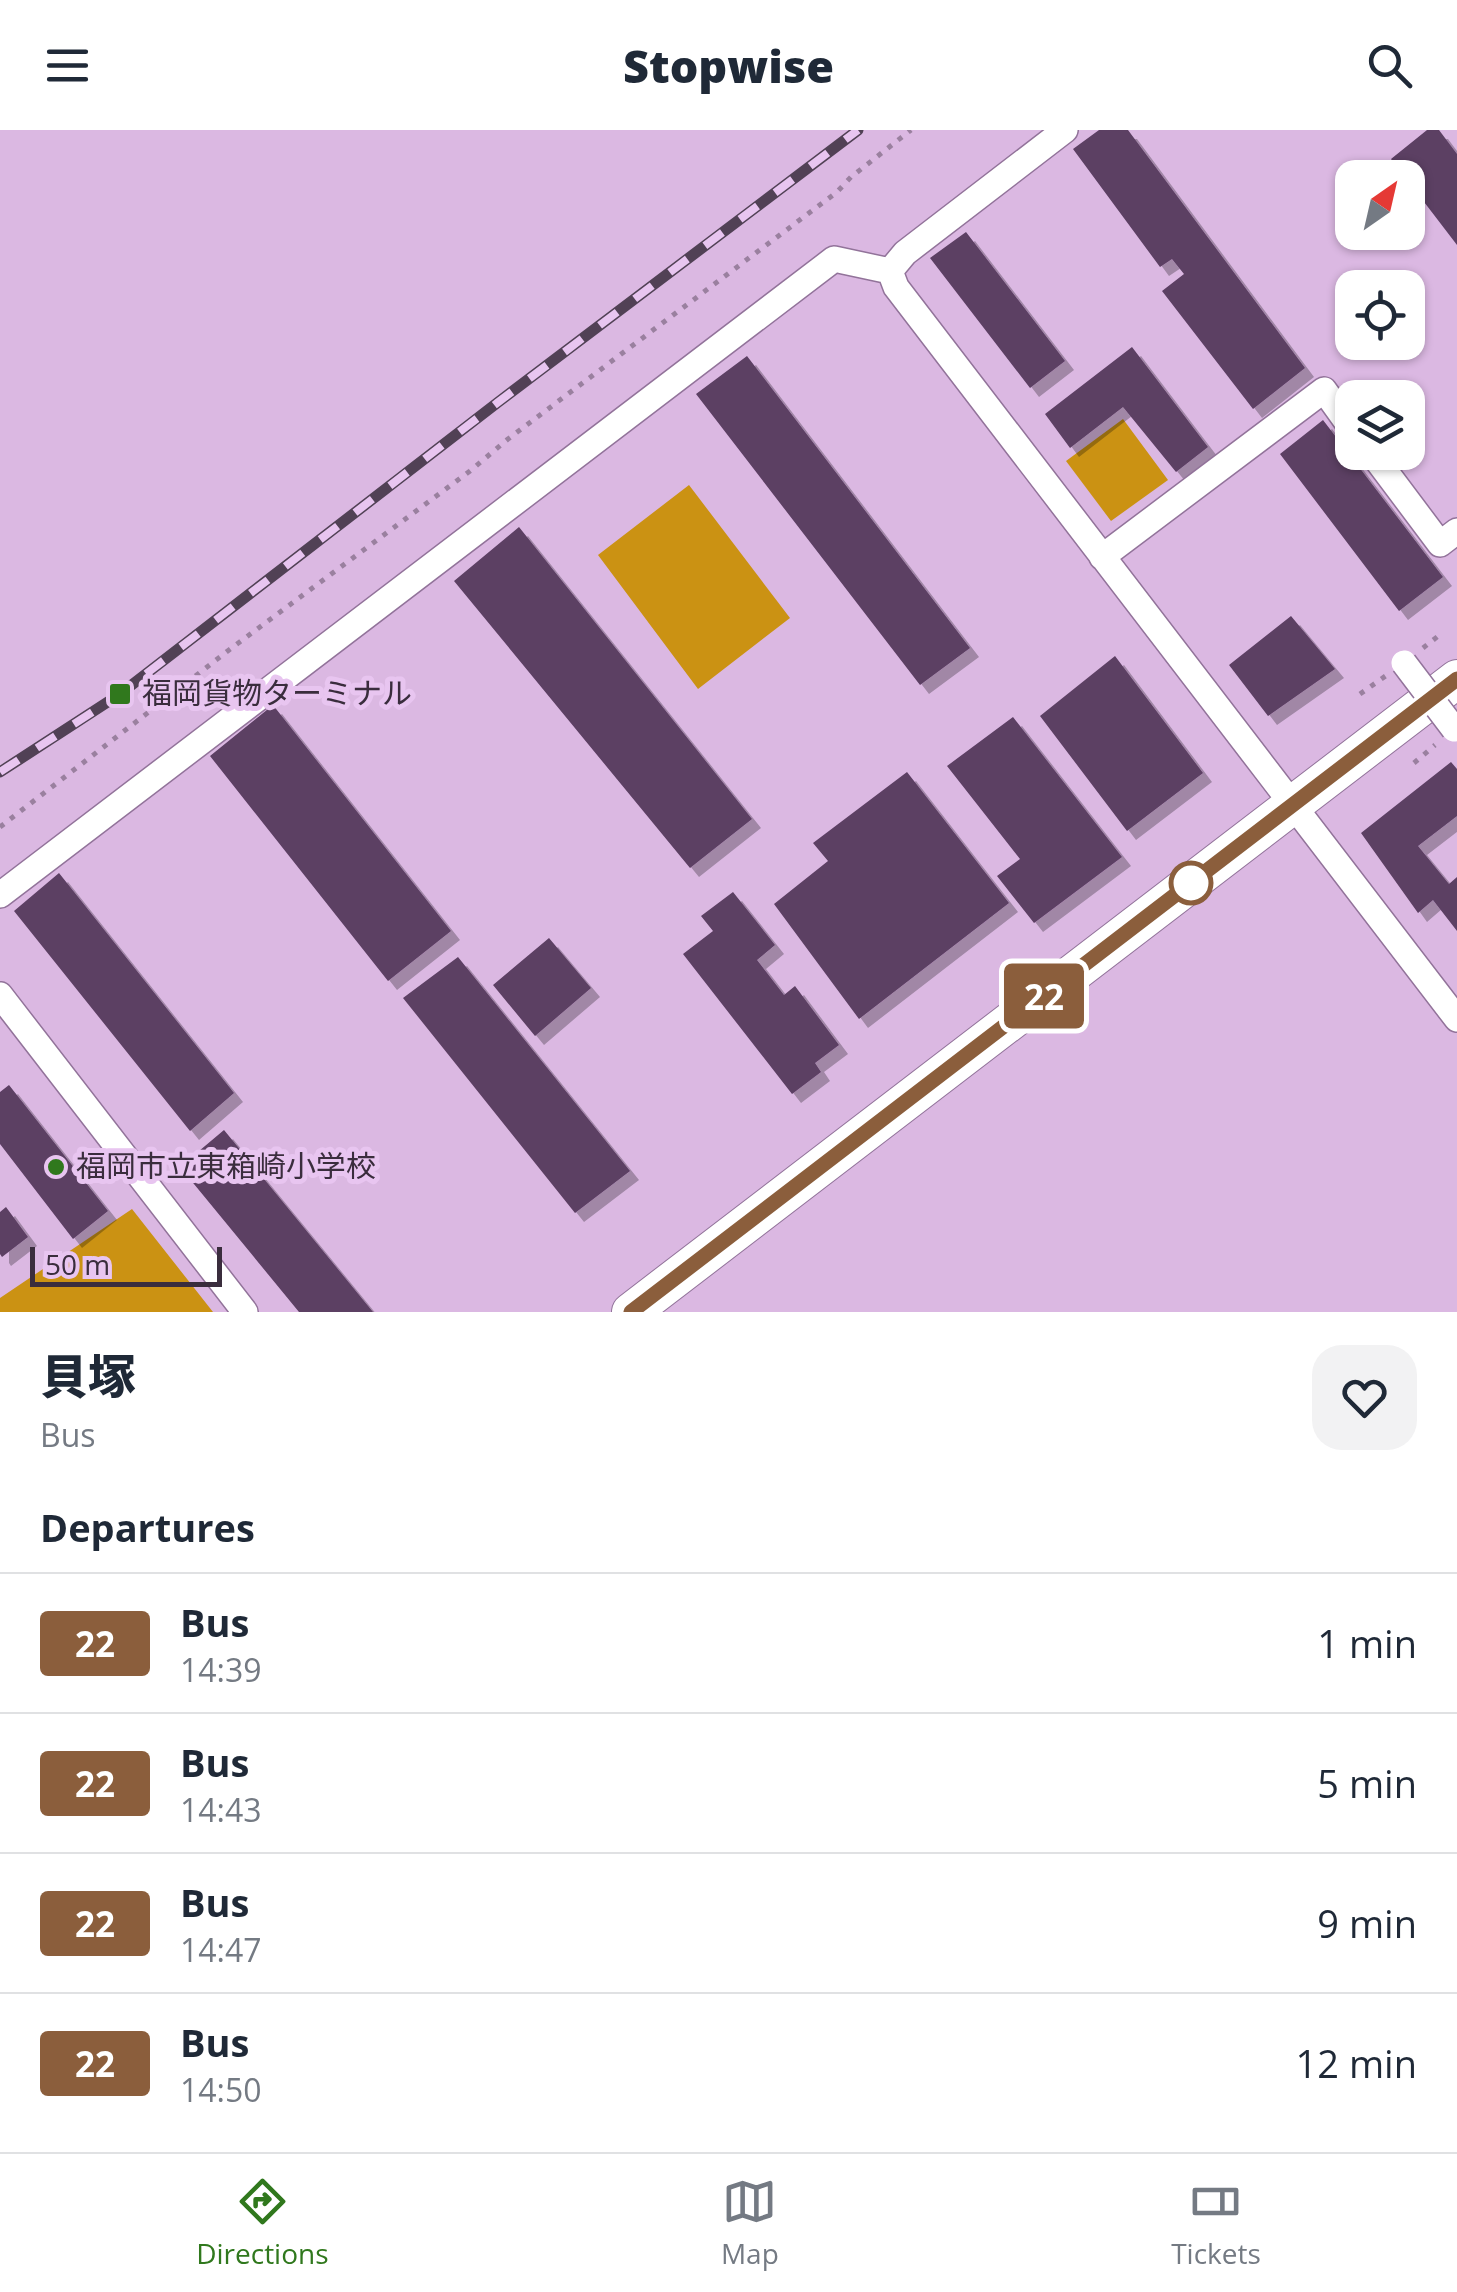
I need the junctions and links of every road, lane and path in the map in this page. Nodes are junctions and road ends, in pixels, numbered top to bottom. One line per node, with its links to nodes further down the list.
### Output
1 (911, 130): 12 (path)
2 (1065, 130): 3 (street)
3 (890, 271): 7 (street); 13 (street)
4 (1335, 405): 7 (street)
5 (1384, 470): 6 (street)
6 (1457, 531)
7 (1102, 557): 11 (street)
8 (1404, 663): 10 (street, bridge)
9 (1457, 679): 11 (highway)
10 (1454, 729)
11 (1292, 806): 15 (street); 17 (highway)
12 (0, 827)
13 (0, 896)
14 (0, 995): 16 (street)
15 (1457, 1019)
16 (246, 1312)
17 (631, 1312)

